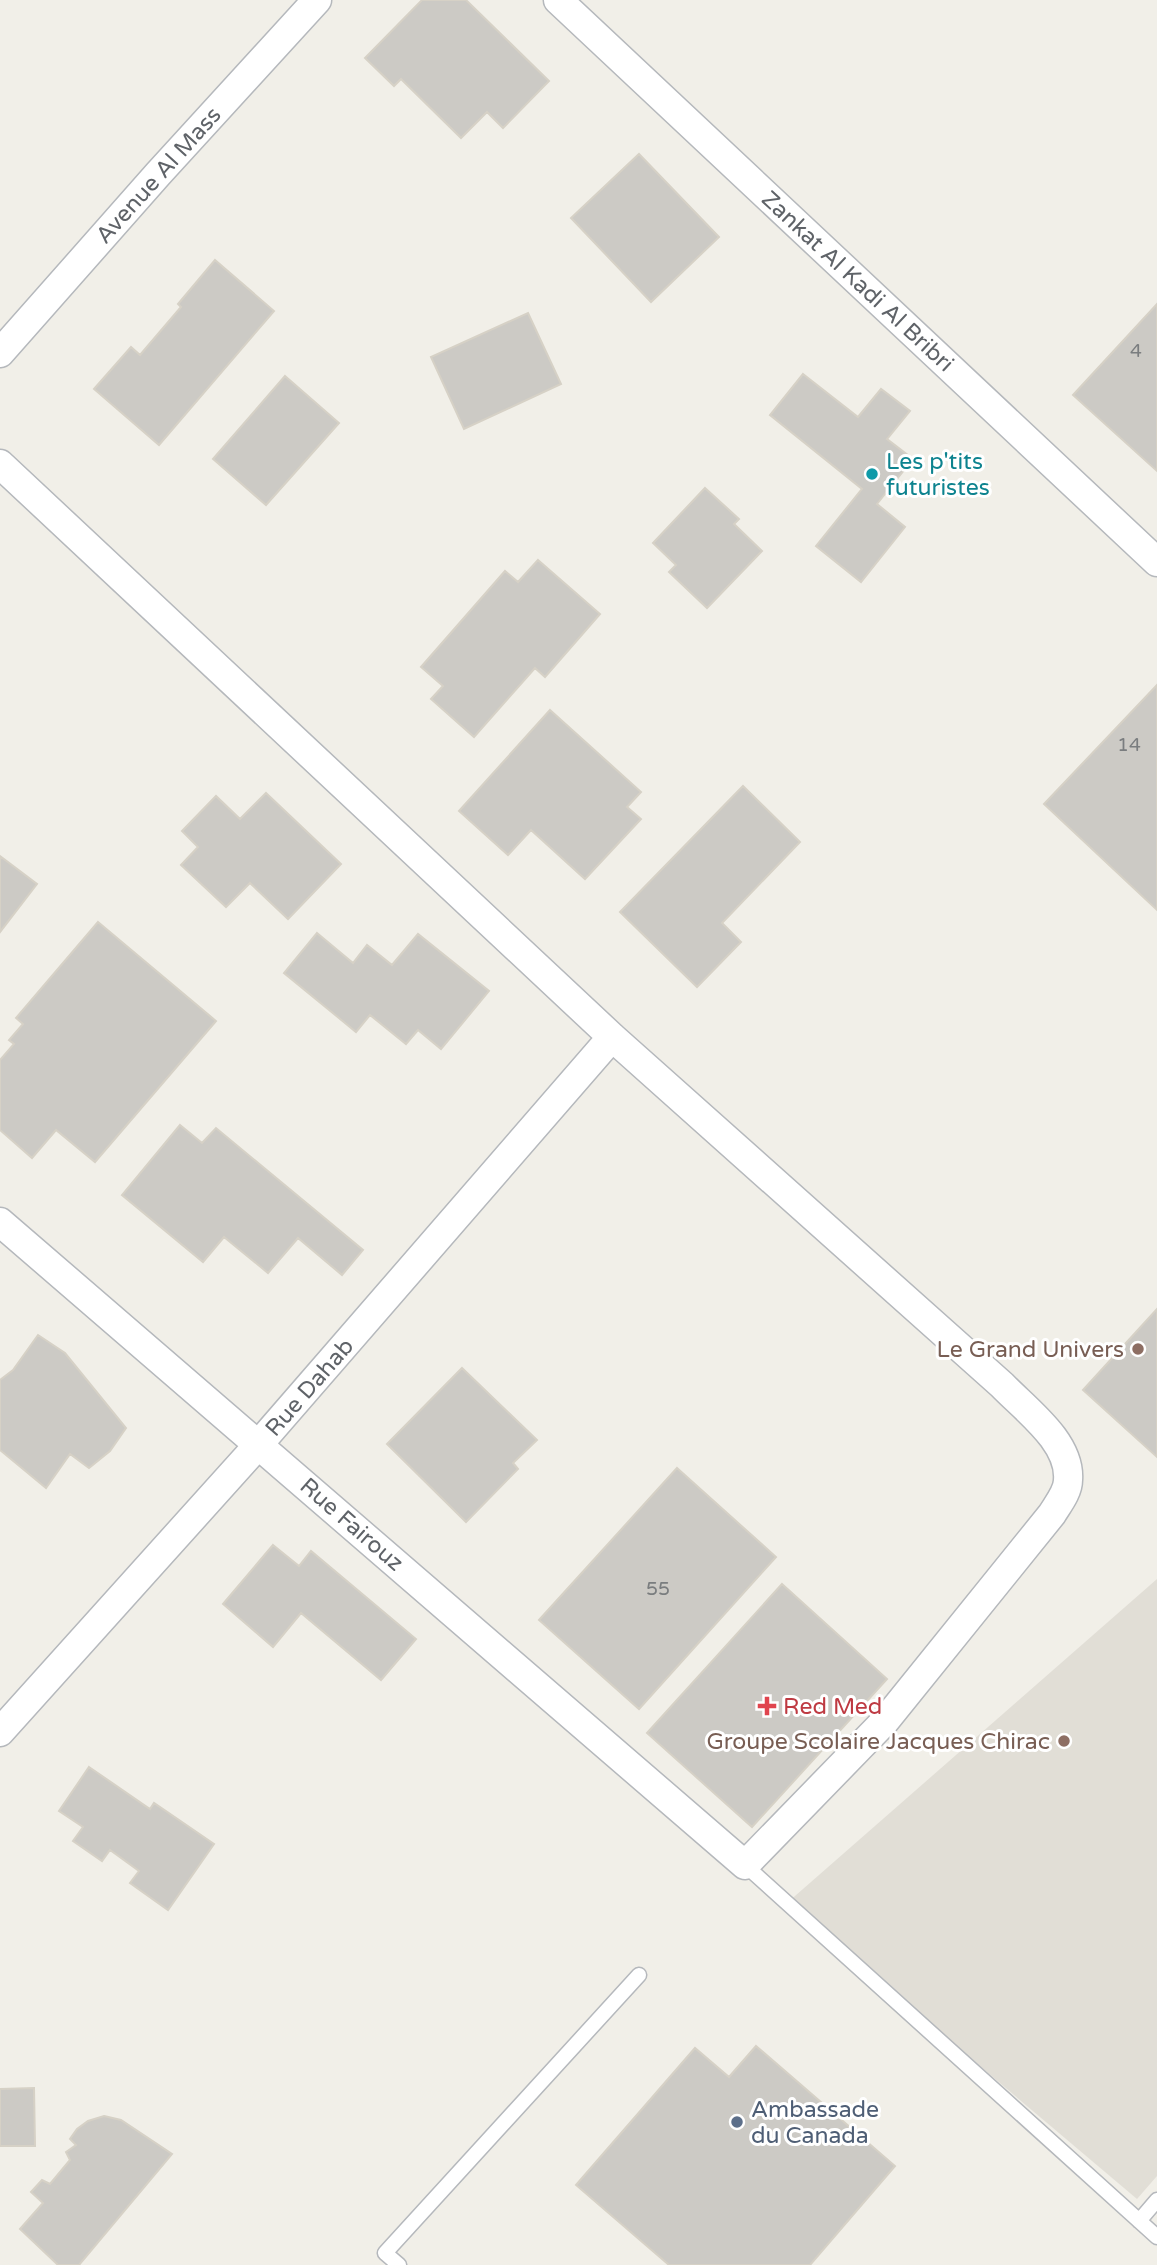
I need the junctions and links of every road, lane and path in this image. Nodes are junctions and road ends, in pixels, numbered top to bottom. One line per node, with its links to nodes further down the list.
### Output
1 (317, 0): 3 (street, Avenue Al Mass)
2 (558, 0): 5 (street, Zankat Al Kadi Al Bribri)
3 (0, 353)
4 (0, 464): 6 (street)
5 (1157, 562)
6 (612, 1037): 8 (street, Rue Dahab); 10 (street)
7 (0, 1222): 8 (street, Rue Fairouz)
8 (259, 1444): 9 (street, Rue Dahab); 10 (street, Rue Fairouz)
9 (0, 1732)
10 (745, 1865): 13 (lane)
11 (639, 1975): 15 (lane)
12 (1157, 2200): 13 (lane)
13 (1139, 2221): 14 (lane)
14 (1157, 2237)
15 (399, 2265)

